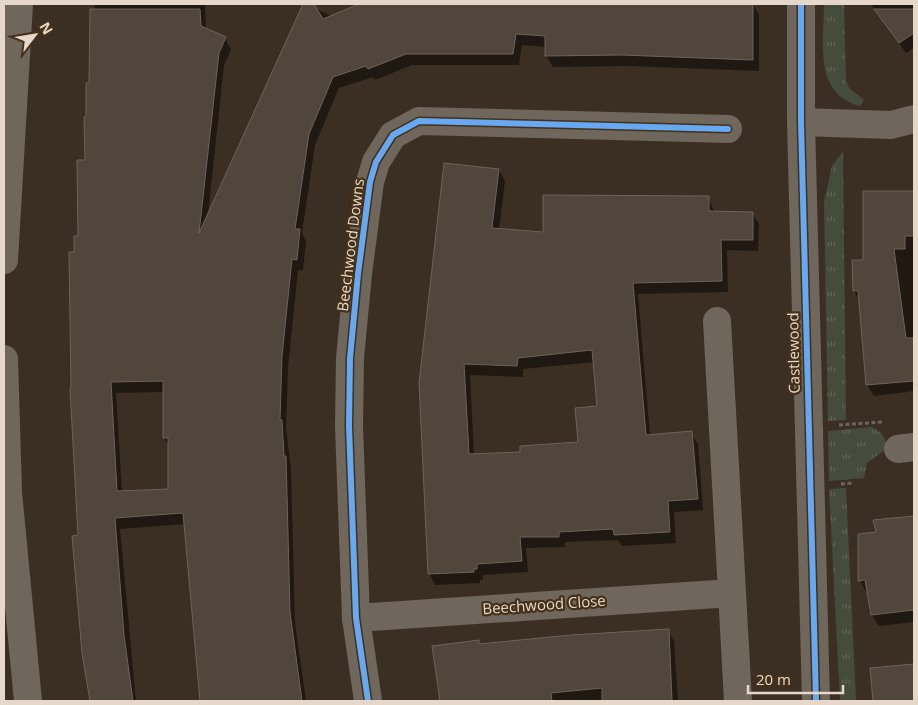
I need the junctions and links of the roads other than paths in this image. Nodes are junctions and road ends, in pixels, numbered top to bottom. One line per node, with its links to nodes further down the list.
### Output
1 (19, 4): 6 (street)
2 (800, 4): 4 (street, Castlewood)
3 (914, 119): 4 (street)
4 (801, 122): 14 (street, Castlewood)
5 (728, 129): 10 (street, Beechwood Downs)
6 (4, 260)
7 (717, 321): 9 (street)
8 (4, 359): 11 (street)
9 (732, 593): 10 (street, Beechwood Close); 13 (street)
10 (356, 618): 12 (street, Beechwood Downs)
11 (28, 701)
12 (368, 701)
13 (738, 701)
14 (816, 701)

